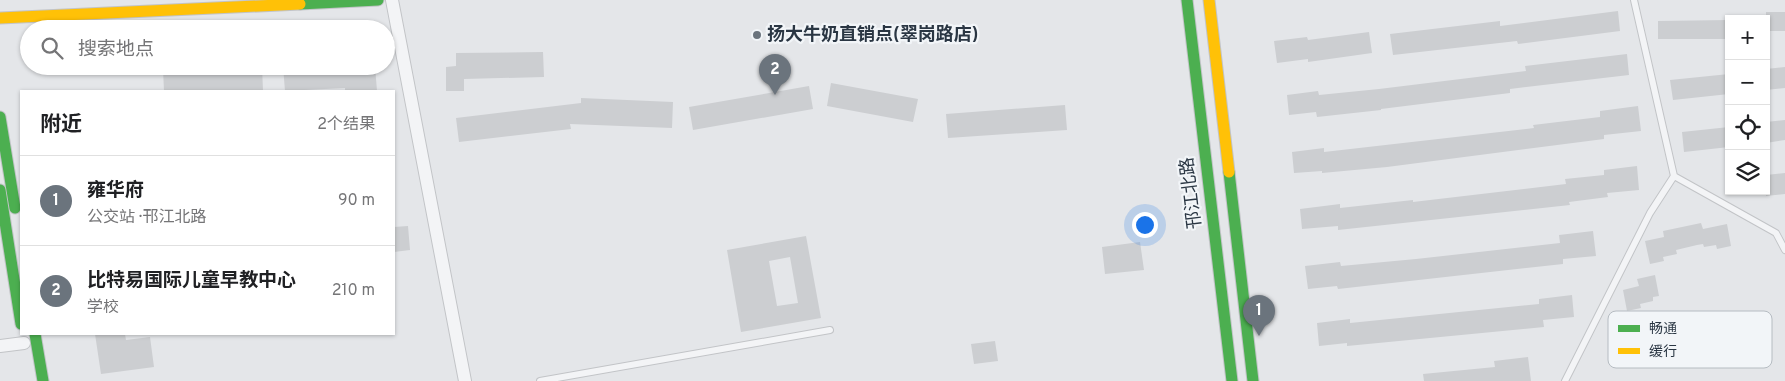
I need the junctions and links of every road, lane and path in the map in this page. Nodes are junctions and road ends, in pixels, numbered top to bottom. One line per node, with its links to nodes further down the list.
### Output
1 (378, 0): 6 (main road)
2 (392, 0): 18 (street)
3 (1186, 0): 20 (main road, 邗江北路)
4 (1209, 0): 21 (main road)
5 (1634, 0): 8 (lane)
6 (0, 18)
7 (0, 117): 10 (main road)
8 (1674, 176): 11 (lane); 22 (lane)
9 (0, 190): 12 (main road)
10 (17, 220)
11 (1785, 250)
12 (20, 318)
13 (830, 330): 19 (lane)
14 (35, 335): 17 (main road)
15 (24, 343): 16 (street)
16 (0, 346)
17 (43, 381)
18 (465, 381)
19 (540, 381)
20 (1232, 381)
21 (1253, 381)
22 (1565, 381)

